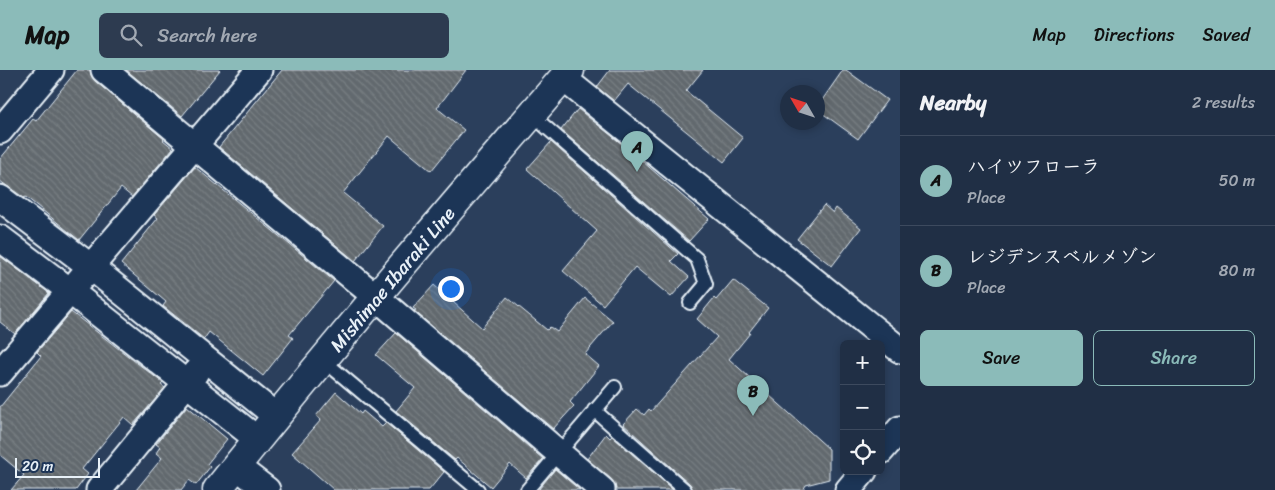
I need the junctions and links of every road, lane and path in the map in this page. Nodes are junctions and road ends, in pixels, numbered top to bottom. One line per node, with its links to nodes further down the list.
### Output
1 (51, 70): 6 (street)
2 (104, 70): 7 (street)
3 (259, 70): 7 (street)
4 (566, 74): 5 (main road, Mishimae Ibaraki Line); 14 (street)
5 (532, 115): 12 (main road, Mishimae Ibaraki Line); 13 (lane)
6 (0, 131)
7 (194, 145): 10 (street); 12 (street)
8 (0, 198): 10 (street)
9 (0, 238): 11 (street)
10 (90, 267): 11 (street); 15 (street)
11 (70, 291): 17 (street); 18 (street)
12 (376, 296): 16 (main road, Mishimae Ibaraki Line); 25 (street)
13 (690, 303)
14 (900, 350)
15 (206, 360): 18 (street); 21 (street)
16 (323, 360): 21 (main road, Mishimae Ibaraki Line); 31 (lane)
17 (0, 373)
18 (186, 384): 23 (street); 28 (street)
19 (615, 387): 20 (lane)
20 (594, 410): 25 (lane); 34 (lane)
21 (276, 416): 23 (main road, Mishimae Ibaraki Line)
22 (900, 429): 24 (street)
23 (257, 439): 26 (main road, Mishimae Ibaraki Line)
24 (885, 446)
25 (558, 452): 32 (lane); 33 (street)
26 (236, 466): 29 (main road, Mishimae Ibaraki Line); 30 (street)
27 (861, 475): 35 (street)
28 (99, 490)
29 (217, 490)
30 (267, 490)
31 (478, 490)
32 (527, 490)
33 (602, 490)
34 (685, 490)
35 (848, 490)

